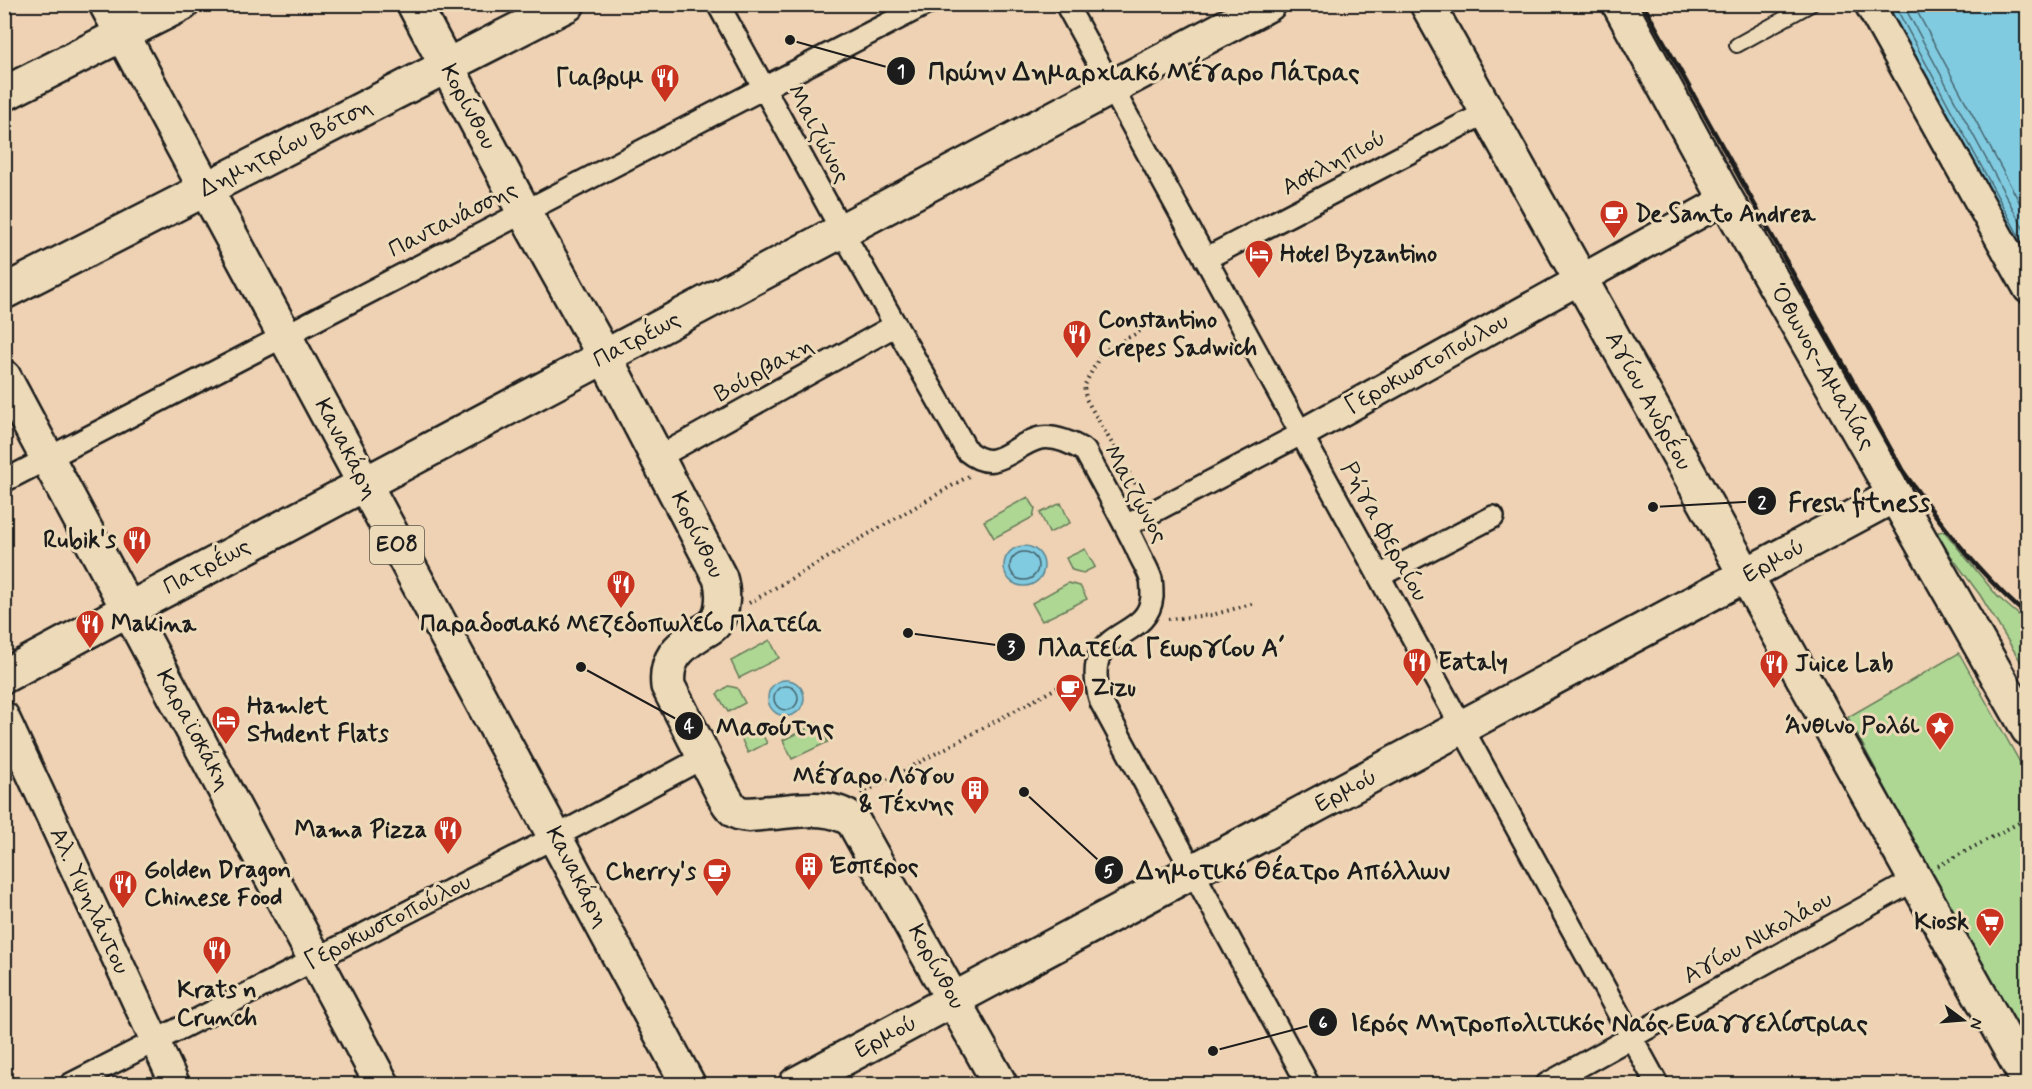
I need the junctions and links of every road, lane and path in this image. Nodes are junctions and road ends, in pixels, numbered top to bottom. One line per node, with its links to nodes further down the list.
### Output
1 (106, 4): 13 (main road, Κανακάρη / ΕΟ8)
2 (182, 4): 13 (main road)
3 (414, 4): 15 (main road, Κορίνθου)
4 (568, 4): 15 (main road, Δημητρίου Βότση)
5 (718, 4): 16 (street, Μαιζώνος)
6 (926, 4): 16 (street, Παντανάσσης)
7 (1066, 4): 17 (street, Ρήγα Φεραίου)
8 (1269, 4): 17 (main road, Πατρέως)
9 (1426, 4): 19 (main road, Αγίου Ανδρέου)
10 (1618, 4): 21 (main road, Όθωνος-Αμαλίας)
11 (1811, 4): 14 (lane)
12 (1869, 4): 26 (street)
13 (122, 35): 18 (main road); 20 (main road, Κανακάρη / ΕΟ8)
14 (1737, 45)
15 (446, 67): 20 (main road, Δημητρίου Βότση); 22 (main road, Κορίνθου)
16 (764, 88): 22 (street, Παντανάσσης); 23 (street, Μαιζώνος)
17 (1112, 88): 23 (main road, Πατρέως); 24 (street, Ρήγα Φεραίου)
18 (4, 94)
19 (1487, 112): 24 (street, Ασκληπιού); 25 (main road, Αγίου Ανδρέου)
20 (205, 190): 27 (main road, Δημητρίου Βότση); 30 (main road, Κανακάρη / ΕΟ8)
21 (1726, 199): 25 (street, Γεροκωστοπούλου); 39 (main road, Όθωνος-Αμαλίας)
22 (524, 212): 30 (street, Παντανάσσης); 31 (main road, Κορίνθου)
23 (842, 231): 28 (street, Μαιζώνος); 31 (main road, Πατρέως)
24 (1205, 259): 33 (street, Ρήγα Φεραίου)
25 (1580, 279): 33 (street, Γεροκωστοπούλου); 44 (main road, Αγίου Ανδρέου)
26 (2028, 289)
27 (4, 292)
28 (896, 326): 34 (street, Βούρβαχη); 36 (street, Μαιζώνος)
29 (1140, 331): 40 (path)
30 (285, 336): 35 (street, Παντανάσσης); 38 (main road, Κανακάρη / ΕΟ8)
31 (604, 357): 34 (main road, Κορίνθου); 38 (main road, Πατρέως)
32 (4, 377): 35 (main road, Καραϊσκάκη)
33 (1301, 434): 40 (street, Γεροκωστοπούλου); 43 (street, Ρήγα Φεραίου)
34 (657, 458): 54 (main road, Κορίνθου)
35 (48, 459): 37 (street, Παντανάσσης); 47 (main road, Καραϊσκάκη)
36 (995, 460): 42 (street, Μαιζώνος); 46 (path)
37 (4, 481)
38 (364, 484): 47 (main road, Πατρέως); 57 (main road, Κανακάρη / ΕΟ8)
39 (1895, 495): 44 (main road, Ερμού); 53 (main road, Όθωνος-Αμαλίας)
40 (1152, 512): 42 (street, Γεροκωστοπούλου)
41 (1493, 517): 43 (street)
42 (1126, 526): 48 (street, Μαιζώνος)
43 (1379, 576): 52 (street, Ρήγα Φεραίου)
44 (1746, 576): 52 (main road, Ερμού); 65 (main road, Αγίου Ανδρέου)
45 (1255, 603): 48 (path)
46 (749, 604)
47 (129, 609): 50 (main road, Πατρέως); 61 (main road, Καραϊσκάκη)
48 (1140, 621): 49 (street)
49 (1095, 667): 55 (path); 59 (street)
50 (4, 676)
51 (4, 716): 64 (street, Αλ. Υψηλάντου)
52 (1462, 728): 59 (main road, Ερμού); 63 (street, Ρήγα Φεραίου)
53 (2028, 729)
54 (704, 757): 55 (main road, Κορίνθου); 57 (street, Γεροκωστοπούλου)
55 (831, 810): 62 (main road, Κορίνθου)
56 (2028, 818): 58 (path)
57 (555, 837): 61 (street, Γεροκωστοπούλου); 69 (main road, Κανακάρη / ΕΟ8)
58 (1930, 870)
59 (1193, 872): 62 (main road, Ερμού); 72 (street)
60 (1900, 888): 63 (street, Αγίου Νικολάου)
61 (315, 958): 64 (street, Γεροκωστοπούλου); 68 (main road, Καραϊσκάκη)
62 (954, 1000): 70 (main road, Ερμού); 71 (main road, Κορίνθου)
63 (1632, 1038): 73 (street, Αγίου Νικολάου); 74 (street, Ρήγα Φεραίου)
64 (155, 1043): 66 (street, Γεροκωστοπούλου); 67 (street, Αλ. Υψηλάντου)
65 (2028, 1081)
66 (71, 1084)
67 (175, 1084)
68 (382, 1084)
69 (688, 1084)
70 (796, 1084)
71 (1000, 1084)
72 (1308, 1084)
73 (1547, 1084)
74 (1657, 1084)

